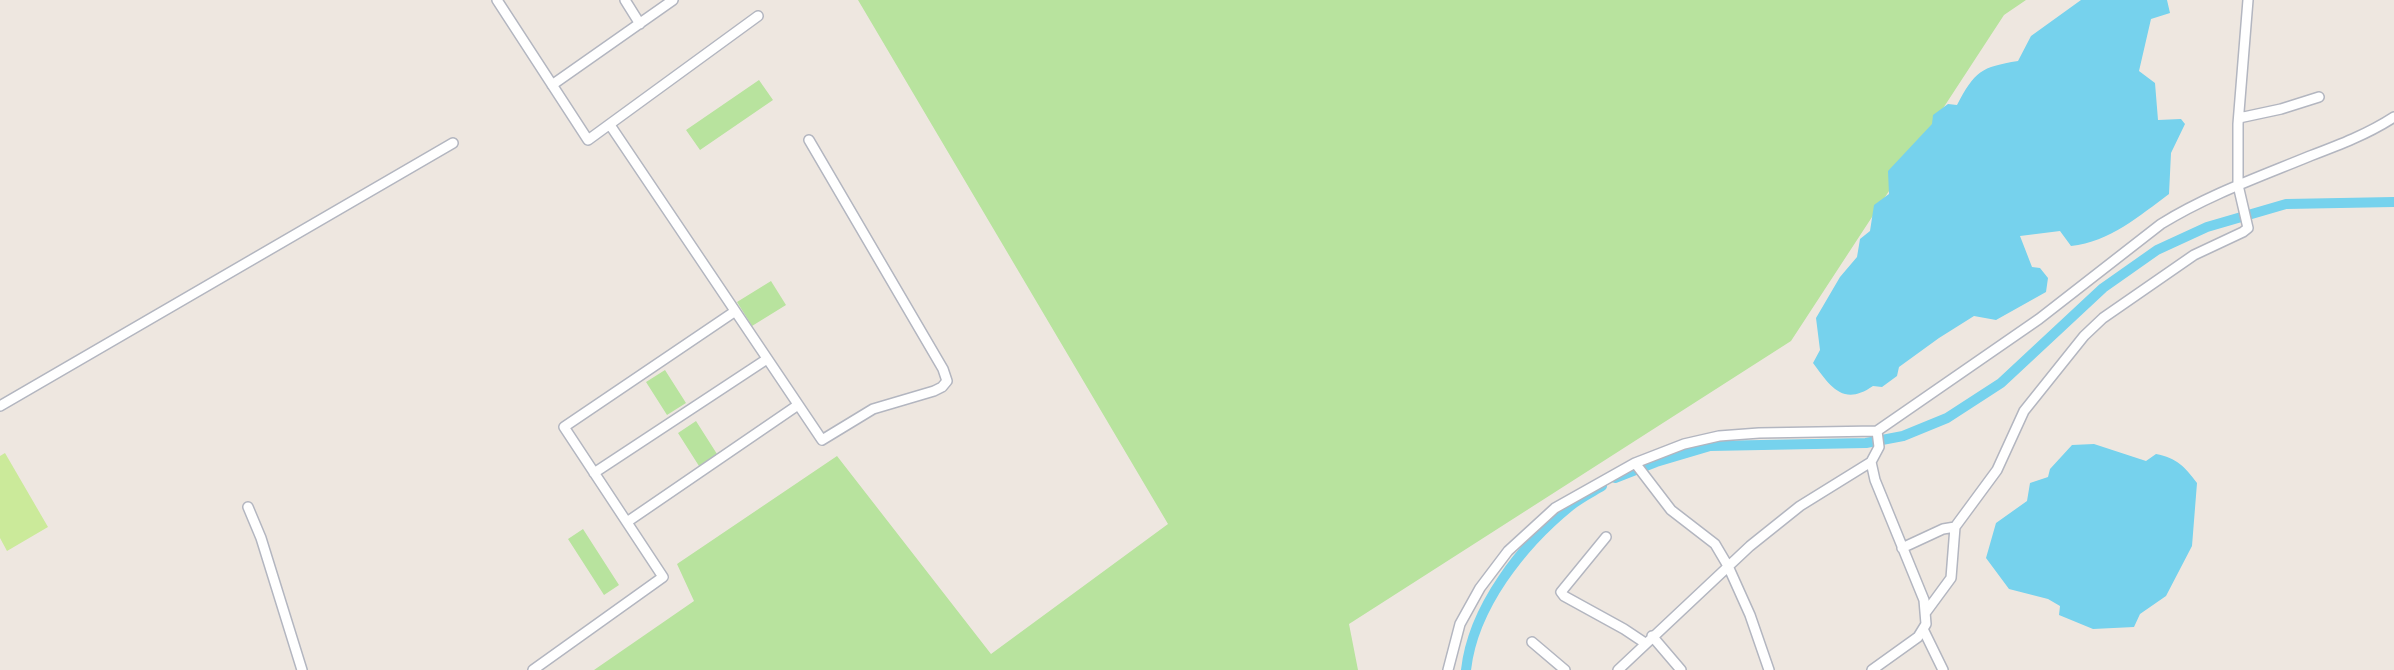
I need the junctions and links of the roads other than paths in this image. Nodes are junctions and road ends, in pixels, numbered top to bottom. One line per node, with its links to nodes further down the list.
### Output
1 (497, 0): 7 (street)
2 (625, 0): 6 (street)
3 (673, 0): 6 (street)
4 (2248, 0): 10 (street)
5 (758, 16): 11 (street)
6 (639, 24): 7 (street)
7 (552, 85): 11 (street)
8 (2319, 97): 10 (street)
9 (2394, 117): 14 (street)
10 (2239, 118): 14 (street)
11 (610, 125): 15 (street)
12 (809, 140): 17 (street)
13 (453, 143): 18 (street)
14 (2238, 185): 19 (street); 25 (street)
15 (734, 312): 16 (street); 22 (street)
16 (767, 359): 17 (street); 22 (street)
17 (798, 405): 24 (street)
18 (0, 406)
19 (1878, 438): 20 (street); 21 (street)
20 (1871, 462): 27 (street); 28 (street)
21 (1639, 467): 28 (street); 35 (street)
22 (594, 473): 24 (street)
23 (248, 507): 33 (street)
24 (627, 522): 34 (street)
25 (1955, 527): 27 (street); 29 (street)
26 (1606, 537): 31 (street)
27 (1902, 548): 29 (street)
28 (1728, 566): 31 (street); 39 (street)
29 (1926, 612): 30 (street)
30 (1923, 629): 40 (street); 41 (street)
31 (1648, 640): 37 (street); 38 (street)
32 (1532, 642): 36 (street)
33 (302, 670)
34 (533, 670)
35 (1448, 670)
36 (1565, 670)
37 (1618, 670)
38 (1681, 670)
39 (1769, 670)
40 (1872, 670)
41 (1943, 670)

